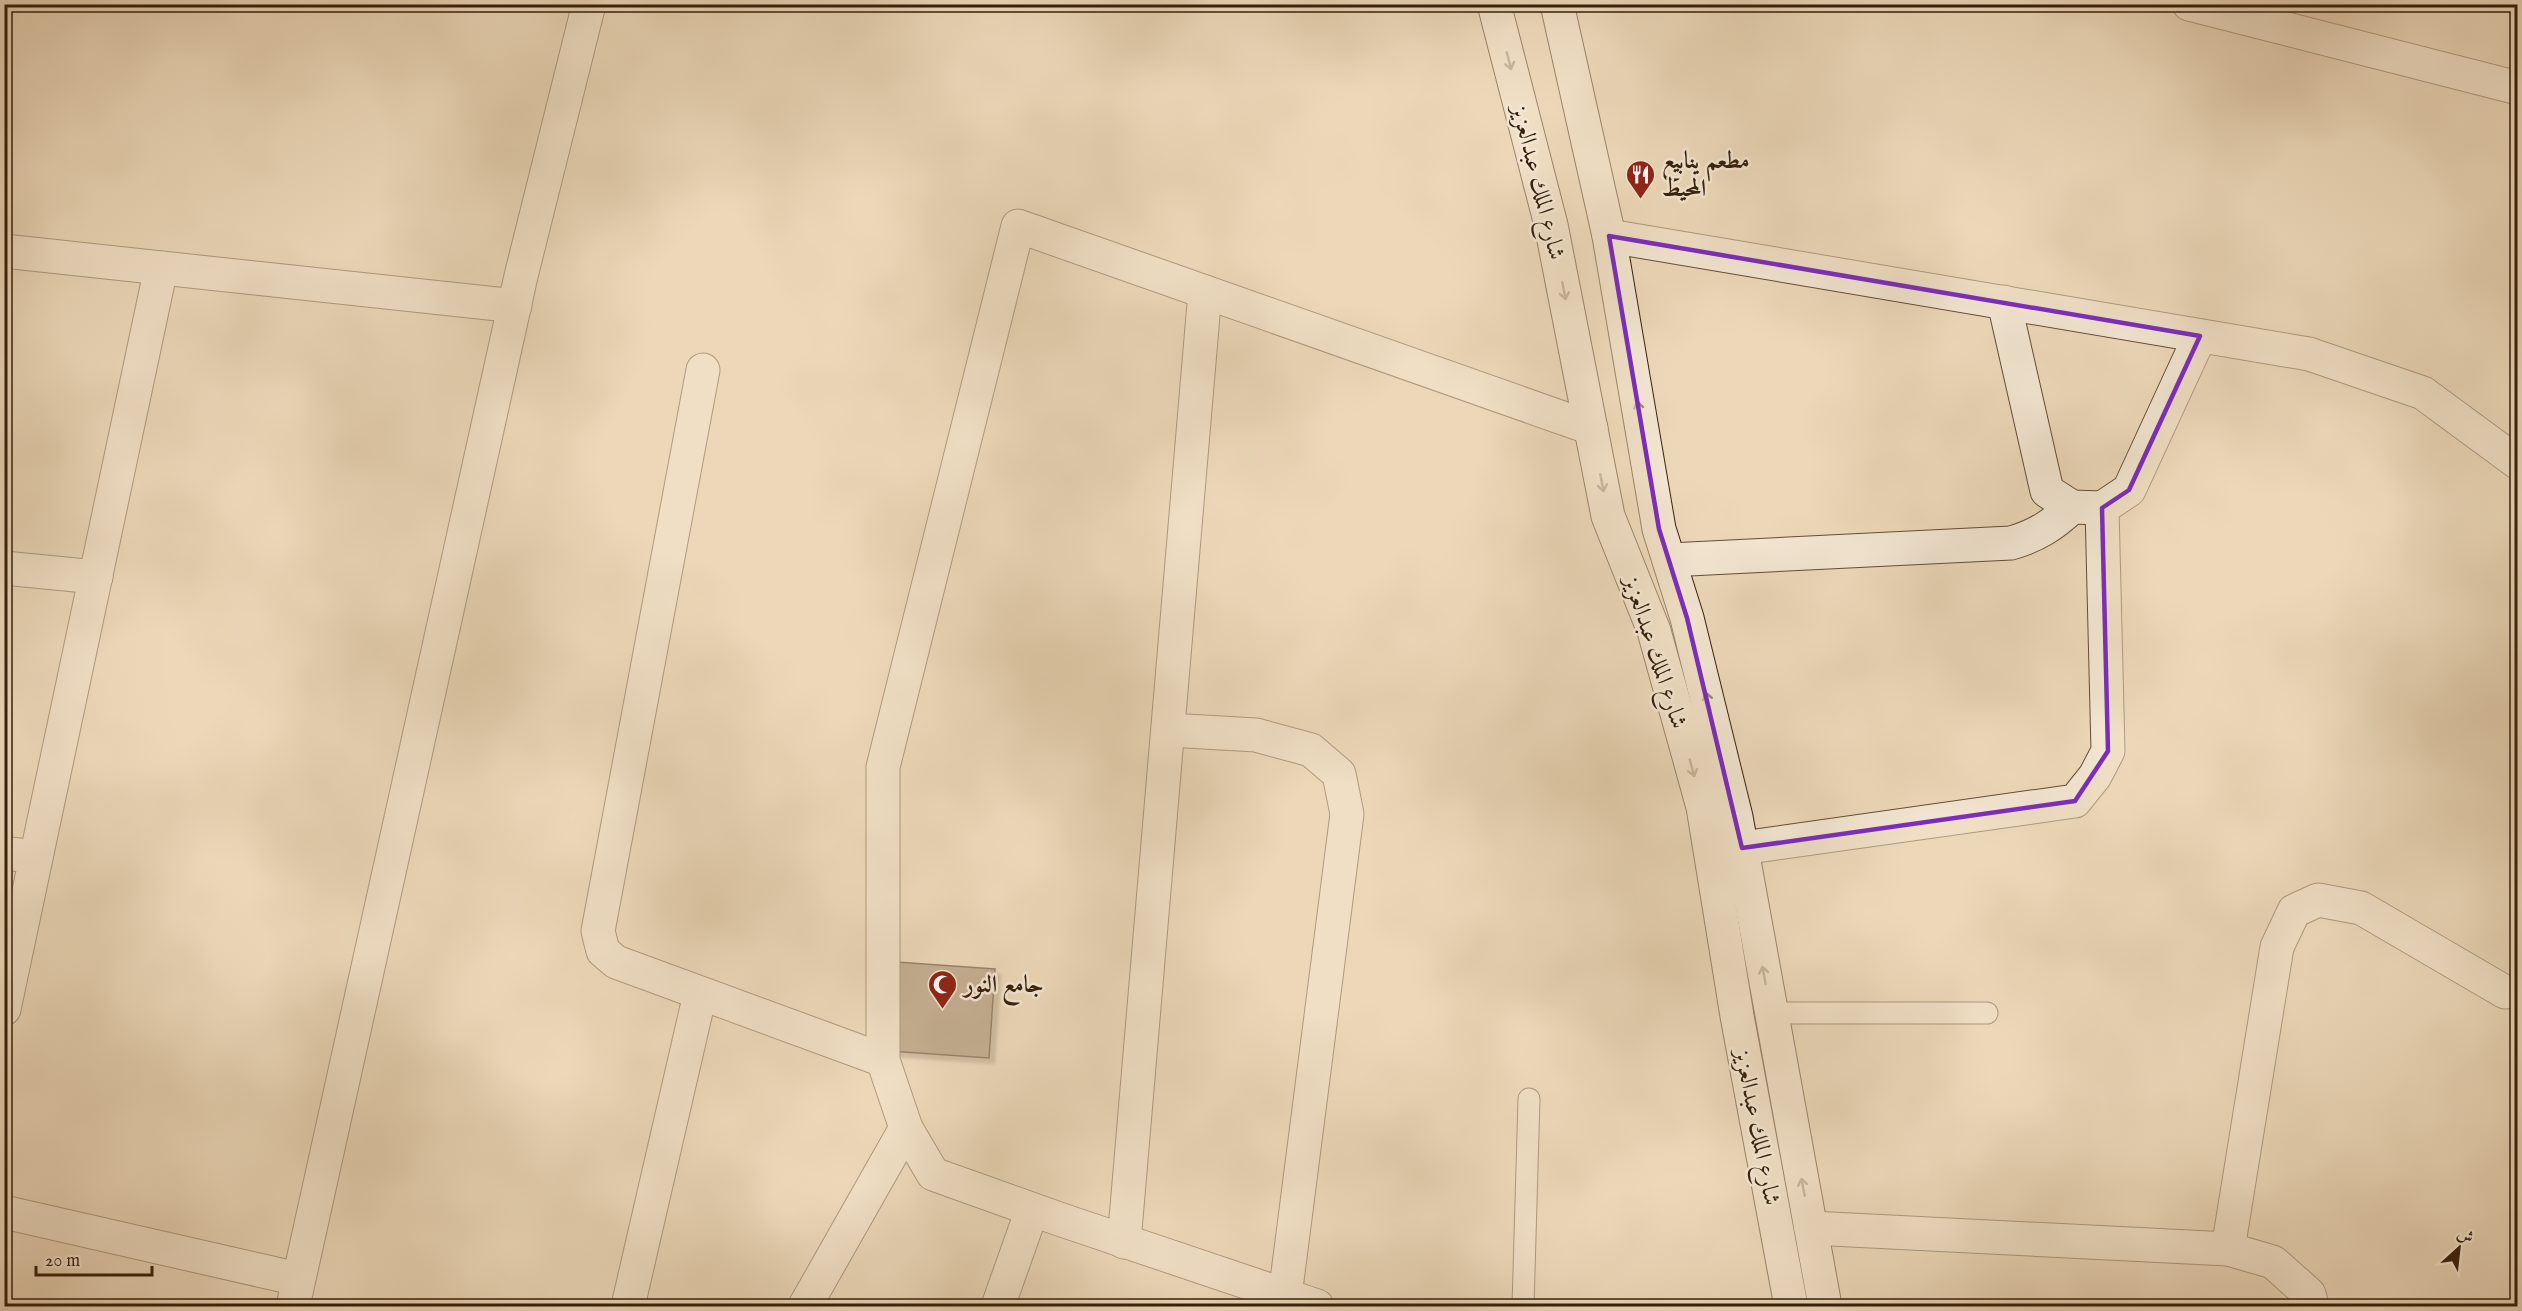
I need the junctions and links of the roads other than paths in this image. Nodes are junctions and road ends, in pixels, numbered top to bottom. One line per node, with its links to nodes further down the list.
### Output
1 (589, 4): 11 (street)
2 (1494, 4): 14 (street, شارع الملك عبدالعزيز, one-way to 14)
3 (1557, 4): 6 (street, شارع الملك عبدالعزيز)
4 (2195, 5): 5 (street)
5 (2517, 88)
6 (1609, 236): 10 (street); 17 (street, شارع الملك عبدالعزيز, one-way to 6)
7 (4, 251): 8 (street)
8 (161, 268): 11 (street); 19 (street)
9 (1205, 292): 14 (street); 20 (street); 29 (street)
10 (2004, 302): 12 (street); 16 (street)
11 (515, 306): 37 (street)
12 (2200, 336): 15 (street); 16 (street)
13 (703, 370): 25 (street)
14 (1591, 428): 43 (street, شارع الملك عبدالعزيز, one-way to 43)
15 (2517, 463)
16 (2087, 507): 17 (street); 21 (street)
17 (1669, 560): 21 (street, شارع الملك عبدالعزيز, one-way to 17)
18 (4, 568): 19 (street)
19 (96, 577): 23 (street)
20 (1168, 730): 35 (street); 38 (street)
21 (1742, 848): 27 (street, شارع الملك عبدالعزيز, one-way to 21)
22 (4, 853): 23 (street)
23 (36, 857): 26 (street)
24 (2505, 992): 36 (street)
25 (700, 994): 29 (street); 39 (street)
26 (4, 1008)
27 (1770, 1012): 28 (lane); 34 (street, شارع الملك عبدالعزيز, one-way to 27)
28 (1987, 1013)
29 (883, 1060): 31 (street)
30 (1529, 1099): 42 (lane)
31 (906, 1128): 32 (street); 40 (street)
32 (1032, 1210): 35 (street); 41 (street)
33 (4, 1212): 37 (street)
34 (1811, 1228): 36 (street); 44 (street, شارع الملك عبدالعزيز)
35 (1124, 1242): 38 (street)
36 (2228, 1249): 45 (street)
37 (295, 1293)
38 (1306, 1303)
39 (628, 1306)
40 (805, 1306)
41 (998, 1306)
42 (1523, 1306)
43 (1791, 1306)
44 (1825, 1306)
45 (2312, 1306)

